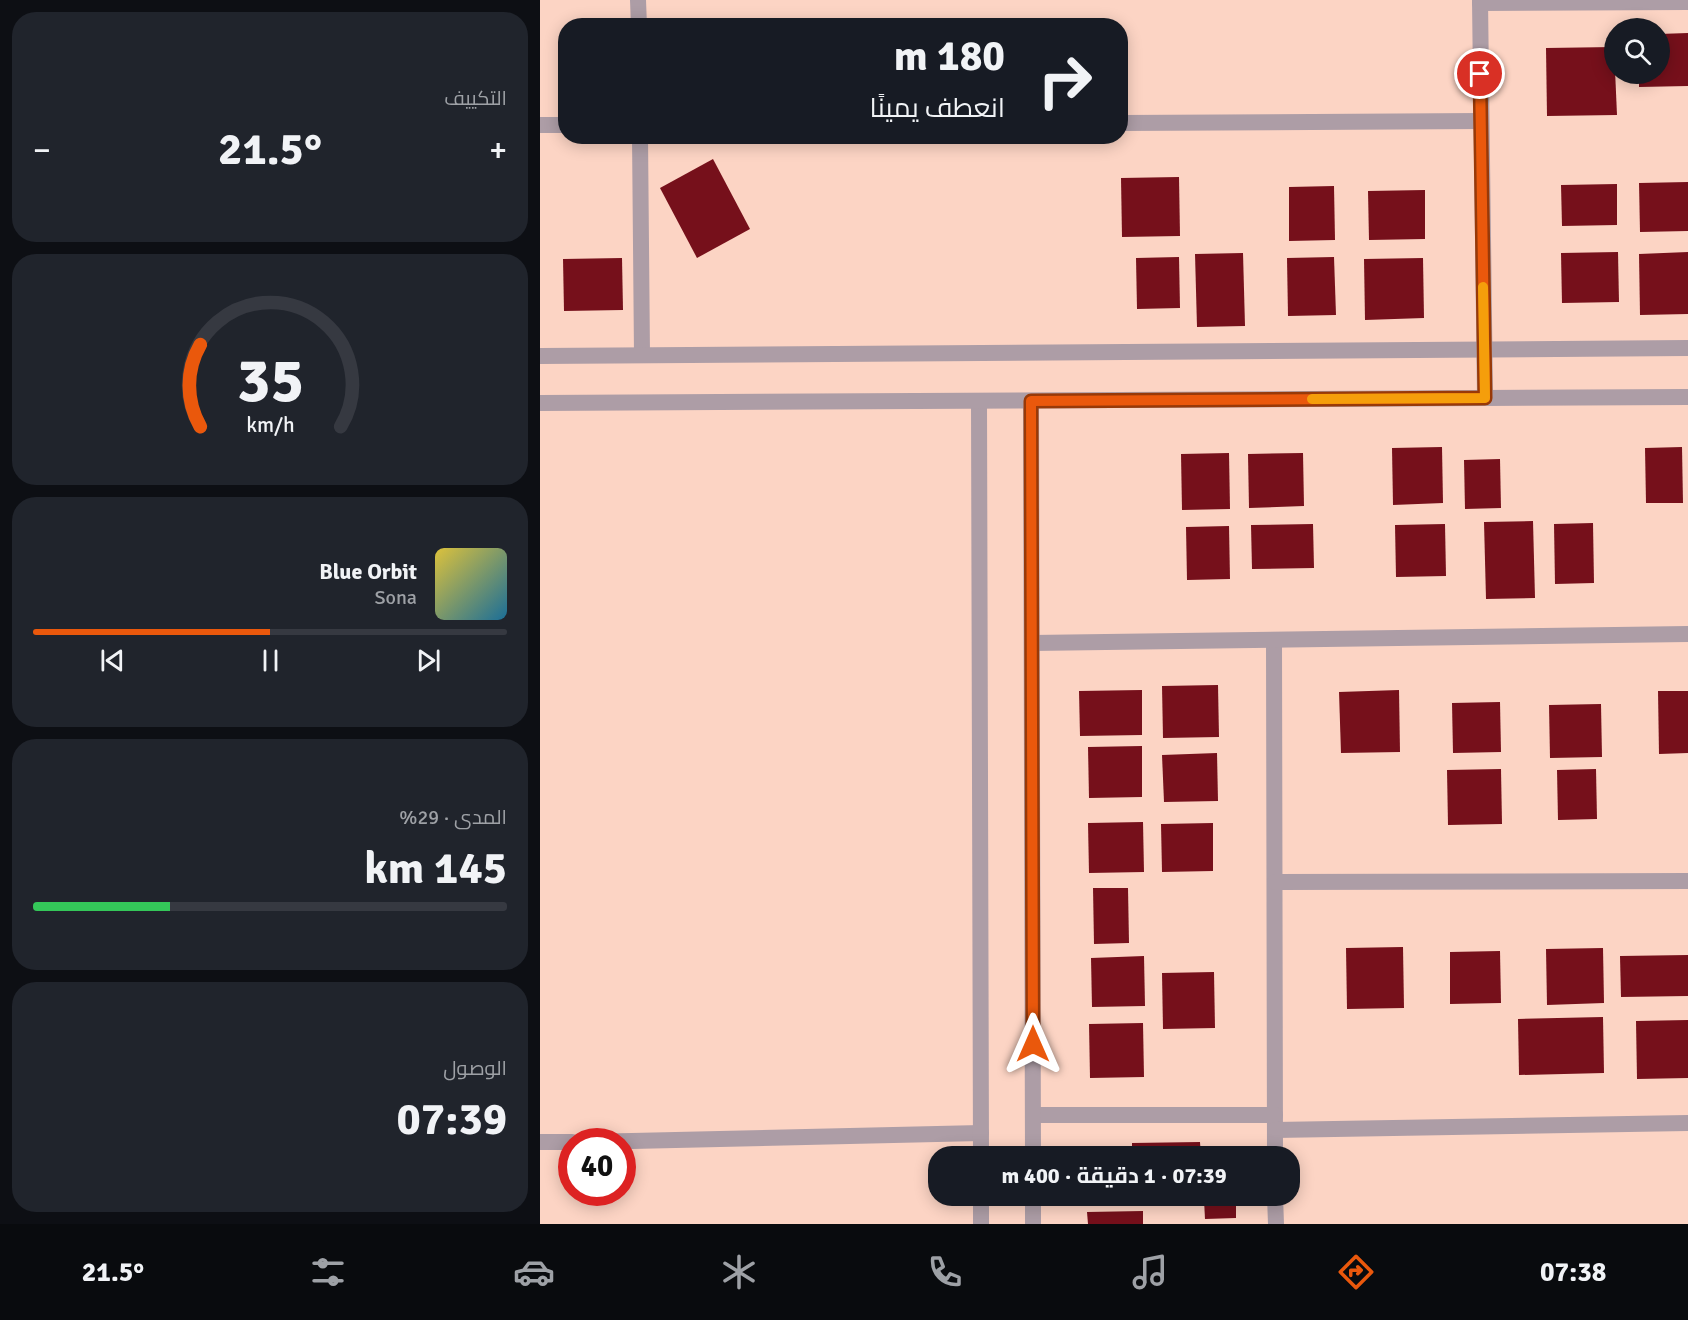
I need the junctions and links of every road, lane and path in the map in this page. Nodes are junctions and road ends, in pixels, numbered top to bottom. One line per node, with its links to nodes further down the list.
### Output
1 (638, 0): 4 (street)
2 (1480, 2): 3 (street); 5 (street)
3 (1688, 2)
4 (639, 18)
5 (1481, 122): 6 (street); 11 (street)
6 (1128, 123)
7 (540, 125): 8 (street)
8 (558, 125)
9 (640, 144): 12 (street)
10 (1688, 348): 11 (street)
11 (1483, 349): 12 (street); 15 (street)
12 (642, 355): 13 (street)
13 (540, 356)
14 (1688, 397): 15 (street)
15 (1485, 398): 17 (street)
16 (979, 401): 17 (street); 18 (street); 27 (street)
17 (1031, 401): 21 (street)
18 (540, 403)
19 (1688, 634): 20 (street)
20 (1274, 640): 21 (street); 23 (street)
21 (1032, 643): 24 (street)
22 (1688, 881): 23 (street)
23 (1275, 882): 25 (street)
24 (1033, 1115): 25 (street); 32 (street)
25 (1275, 1123): 26 (street); 33 (street)
26 (1688, 1123)
27 (981, 1133): 28 (street); 31 (street)
28 (636, 1141)
29 (558, 1142): 30 (street)
30 (540, 1143)
31 (981, 1146)
32 (1033, 1146)
33 (1275, 1146)
34 (981, 1206): 37 (street)
35 (1033, 1206): 38 (street)
36 (1275, 1206): 39 (street)
37 (981, 1224)
38 (1033, 1224)
39 (1275, 1224)

